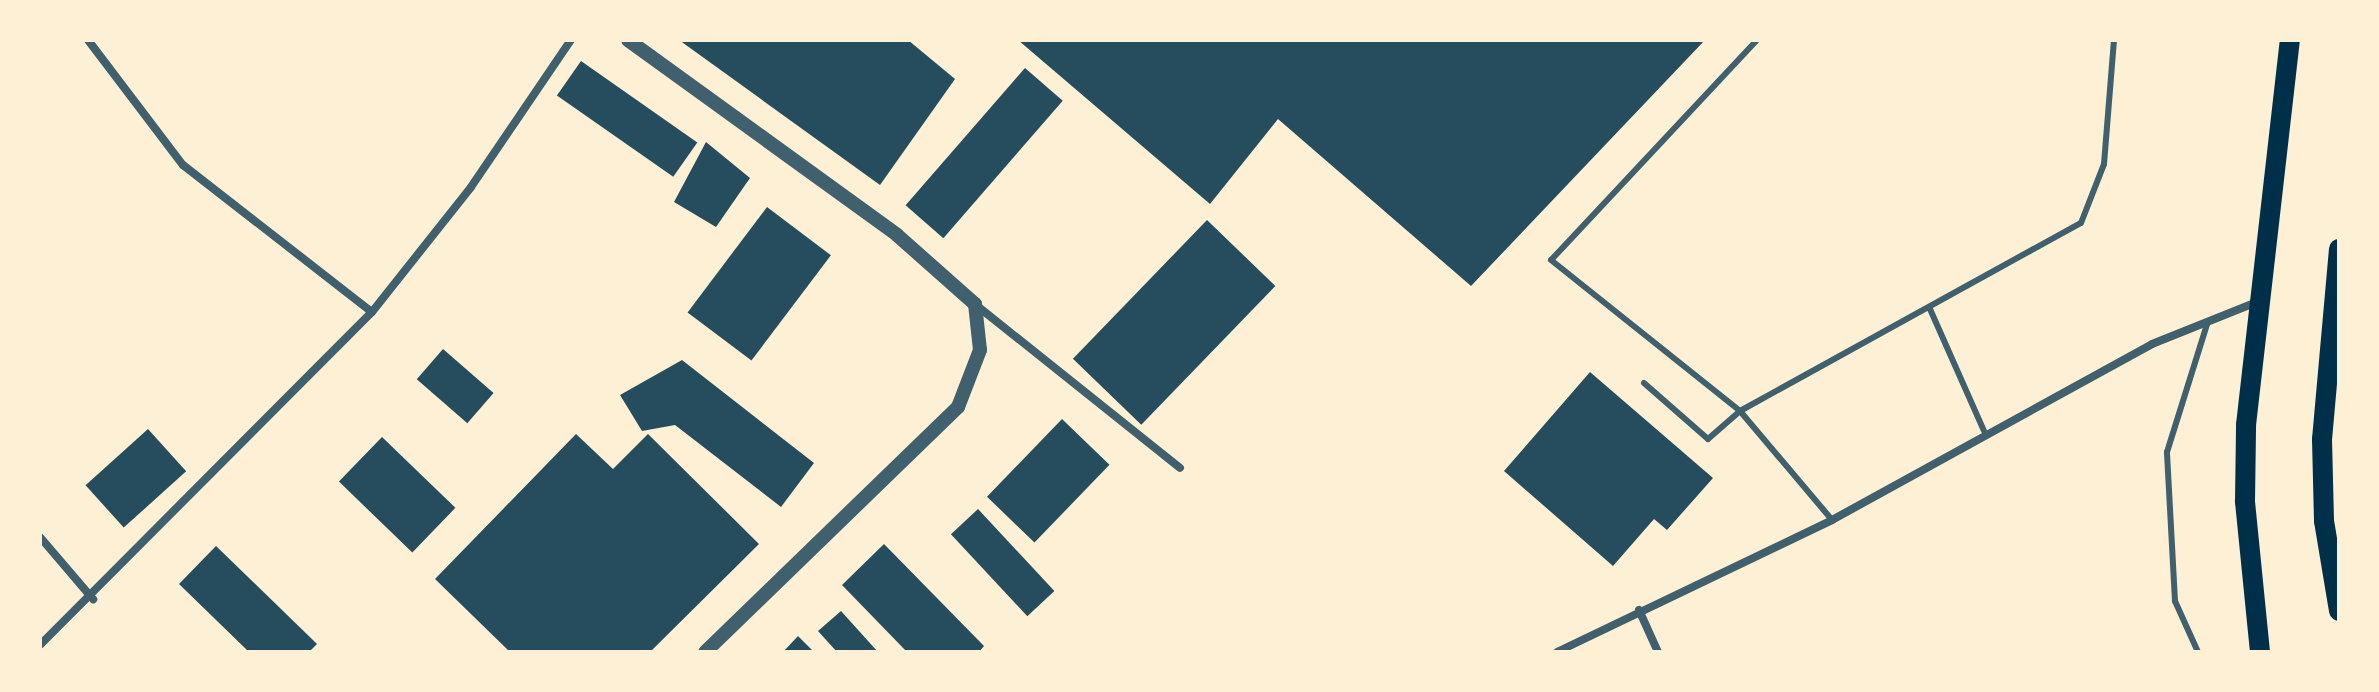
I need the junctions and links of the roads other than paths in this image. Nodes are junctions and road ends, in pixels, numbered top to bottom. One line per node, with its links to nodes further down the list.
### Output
1 (88, 40): 11 (street)
2 (571, 40): 11 (street)
3 (628, 40): 9 (street)
4 (1757, 40): 14 (lane)
5 (2114, 40): 10 (lane)
6 (2290, 40): 8 (main road)
7 (2339, 249): 21 (main road)
8 (2260, 301): 12 (street); 27 (main road)
9 (975, 304): 16 (street); 23 (street)
10 (1930, 309): 14 (lane); 15 (lane)
11 (372, 312): 19 (street)
12 (2208, 321): 15 (street); 26 (lane)
13 (1644, 383): 14 (lane)
14 (1740, 411): 17 (lane)
15 (1984, 431): 17 (street)
16 (1180, 468)
17 (1832, 520): 20 (street)
18 (40, 537): 19 (street)
19 (93, 599): 22 (street)
20 (1639, 610): 24 (street); 25 (street)
21 (2339, 611)
22 (40, 645)
23 (705, 652)
24 (1557, 652)
25 (1658, 652)
26 (2198, 652)
27 (2260, 652)

